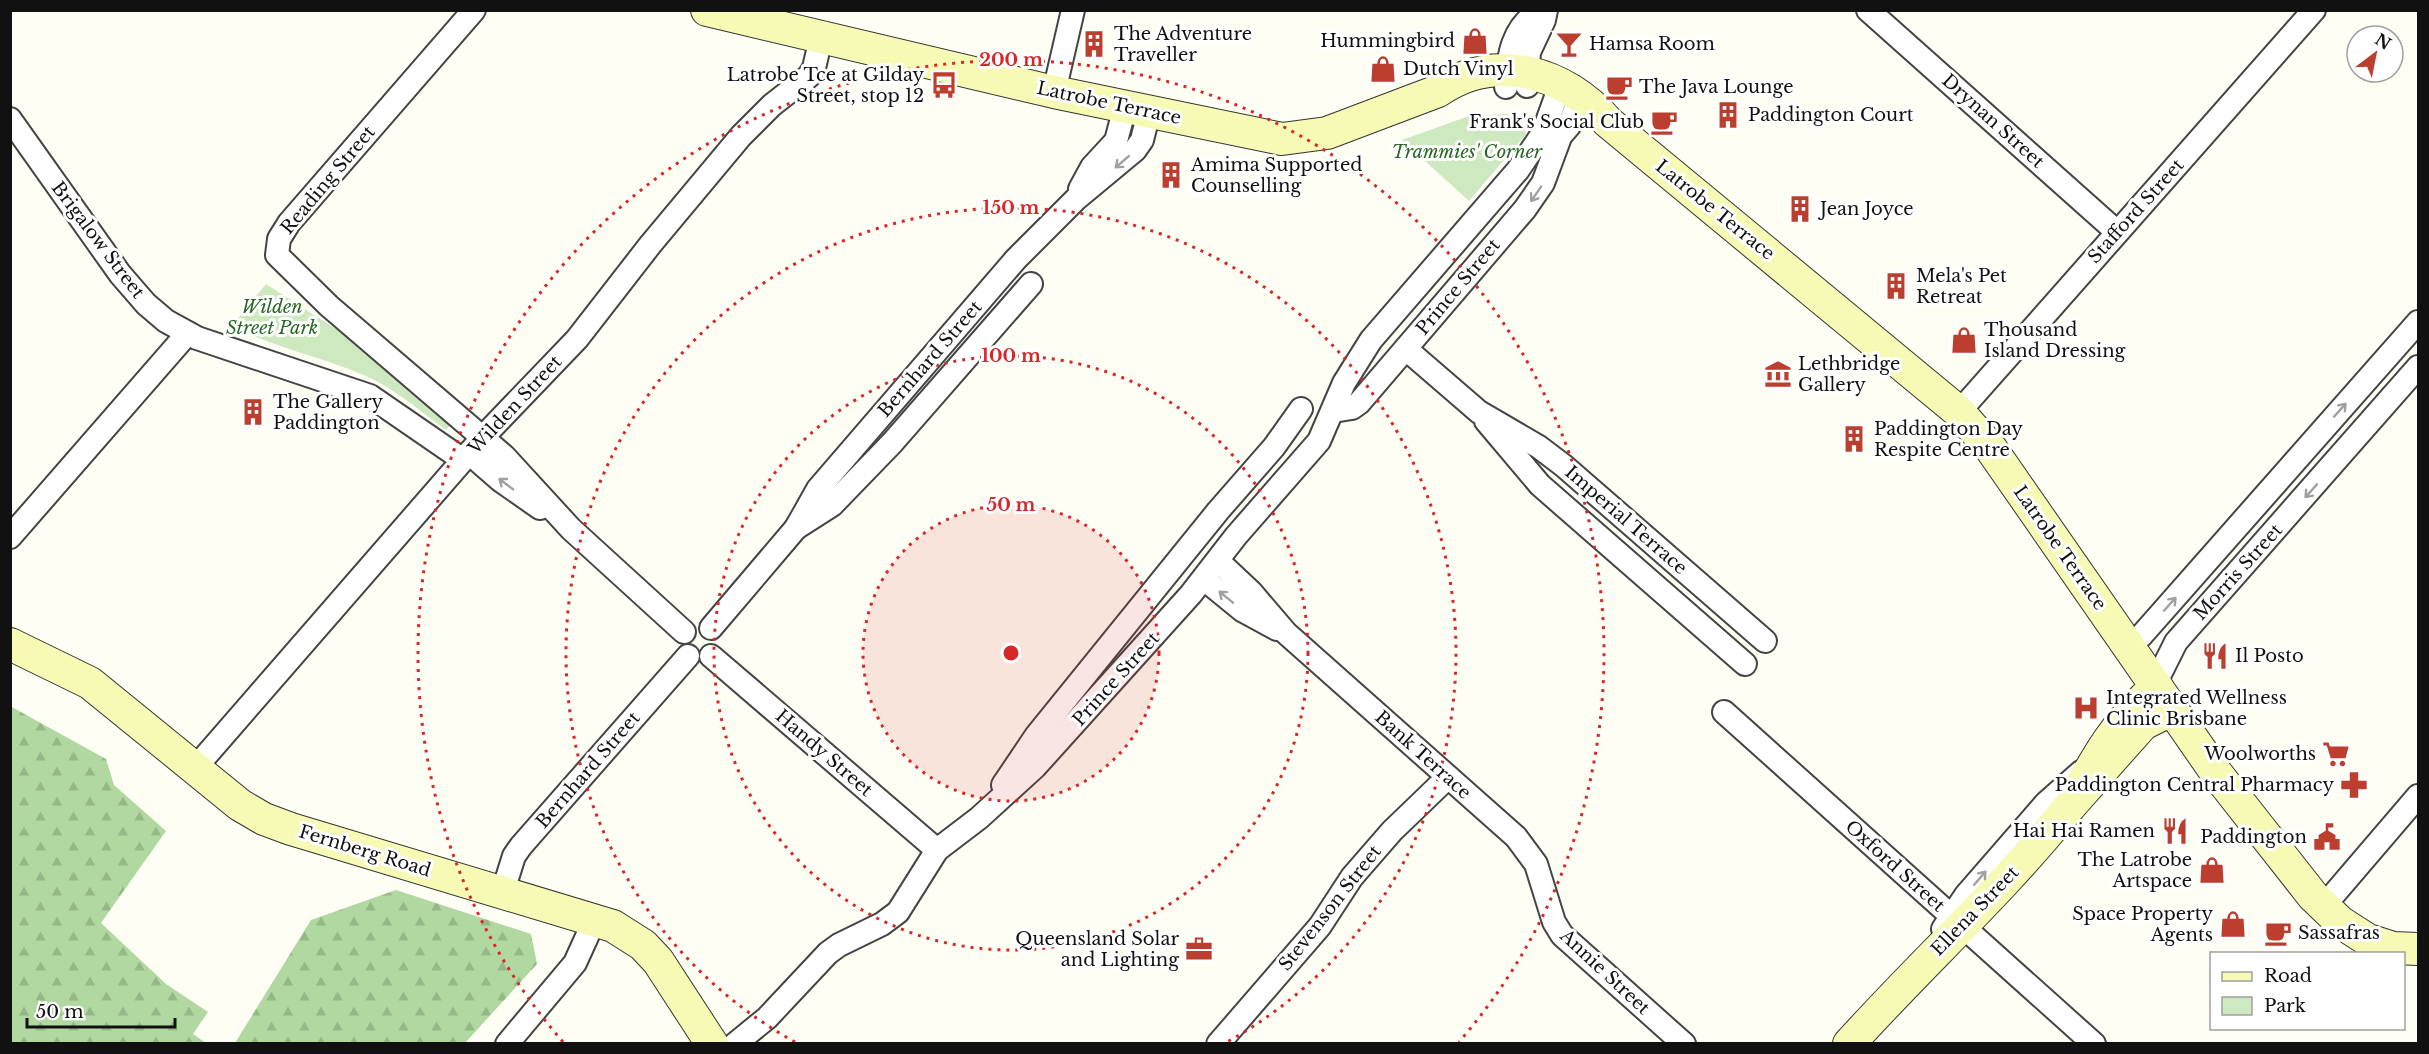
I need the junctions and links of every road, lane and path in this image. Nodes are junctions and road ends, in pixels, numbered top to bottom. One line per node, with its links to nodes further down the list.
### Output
1 (474, 10): 26 (street, Reading Street)
2 (707, 10): 7 (main road, Latrobe Terrace)
3 (1073, 10): 9 (street)
4 (1544, 10): 8 (street)
5 (1868, 10): 15 (street, Drynan Street)
6 (2314, 10): 15 (street, Stafford Street)
7 (821, 38): 9 (main road, Latrobe Terrace); 26 (street, Wilden Street)
8 (1517, 79): 10 (main road, Latrobe Terrace); 11 (main road, Latrobe Terrace)
9 (1054, 92): 11 (main road, Latrobe Terrace)
10 (1570, 96): 13 (street, Prince Street); 14 (street, Prince Street); 24 (main road, Latrobe Terrace)
11 (1137, 110): 29 (street, Bernhard Street)
12 (10, 119): 18 (street, Brigalow Street)
13 (1559, 140): 14 (street, Prince Street); 19 (street, Prince Street, one-way to 19)
14 (1518, 170): 22 (street, Prince Street)
15 (2117, 232): 24 (street, Stafford Street)
16 (1031, 284): 29 (street, Bernhard Street)
17 (2418, 322): 25 (street, Morris Street, one-way to 17)
18 (187, 334): 26 (street, Brigalow Street); 30 (street)
19 (1406, 349): 22 (street, Prince Street); 23 (street, Imperial Terrace)
20 (2418, 367): 27 (street, Morris Street)
21 (1301, 409): 28 (street, Prince Street)
22 (1334, 411): 31 (street, Prince Street)
23 (1479, 412): 38 (street, Imperial Terrace); 43 (street, Imperial Terrace)
24 (1959, 412): 40 (main road, Latrobe Terrace)
25 (2308, 446): 27 (street); 40 (street, Morris Street, one-way to 25)
26 (472, 450): 36 (street); 47 (street, Wilden Street)
27 (2332, 467): 44 (street, Morris Street, one-way to 44)
28 (1207, 524): 31 (street); 33 (street, Prince Street)
29 (796, 528): 35 (street, Bernhard Street)
30 (10, 537)
31 (1235, 538): 32 (street, Prince Street); 33 (street, Prince Street)
32 (1218, 561): 34 (street, Prince Street); 37 (street, Bank Terrace)
33 (1166, 576): 51 (street, Prince Street)
34 (1204, 579): 37 (street, Bank Terrace, one-way to 34); 51 (street, Prince Street)
35 (711, 628): 36 (street); 42 (street)
36 (684, 632): 41 (street)
37 (1286, 633): 48 (street, Bank Terrace)
38 (1765, 641)
39 (10, 644): 47 (main road, Fernberg Road)
40 (2128, 645): 44 (main road, Latrobe Terrace)
41 (687, 656): 42 (street); 54 (street, Bernhard Street)
42 (711, 656): 52 (street, Handy Street)
43 (1744, 664)
44 (2161, 693): 46 (main road, Ellena Street); 50 (main road, Ellena Street); 55 (main road, Latrobe Terrace)
45 (1724, 712): 57 (street, Oxford Street)
46 (2108, 740): 50 (main road, Ellena Street); 57 (street, Ellena Street, one-way to 46)
47 (196, 767): 54 (main road, Fernberg Road)
48 (1448, 777): 53 (street, Bank Terrace); 62 (street, Stevenson Street)
49 (2418, 796): 55 (street)
50 (2070, 806): 57 (main road, Ellena Street)
51 (988, 809): 52 (street, Prince Street)
52 (937, 850): 61 (street, Prince Street)
53 (1544, 888): 63 (street, Annie Street)
54 (503, 891): 56 (main road, Fernberg Road)
55 (2323, 907): 58 (main road, Latrobe Terrace)
56 (595, 919): 59 (street); 60 (main road, Fernberg Road)
57 (1956, 921): 64 (main road, Ellena Street); 65 (street, Oxford Street)
58 (2418, 949)
59 (507, 1044)
60 (712, 1044)
61 (735, 1044)
62 (1218, 1044)
63 (1684, 1044)
64 (1849, 1044)
65 (2094, 1044)

